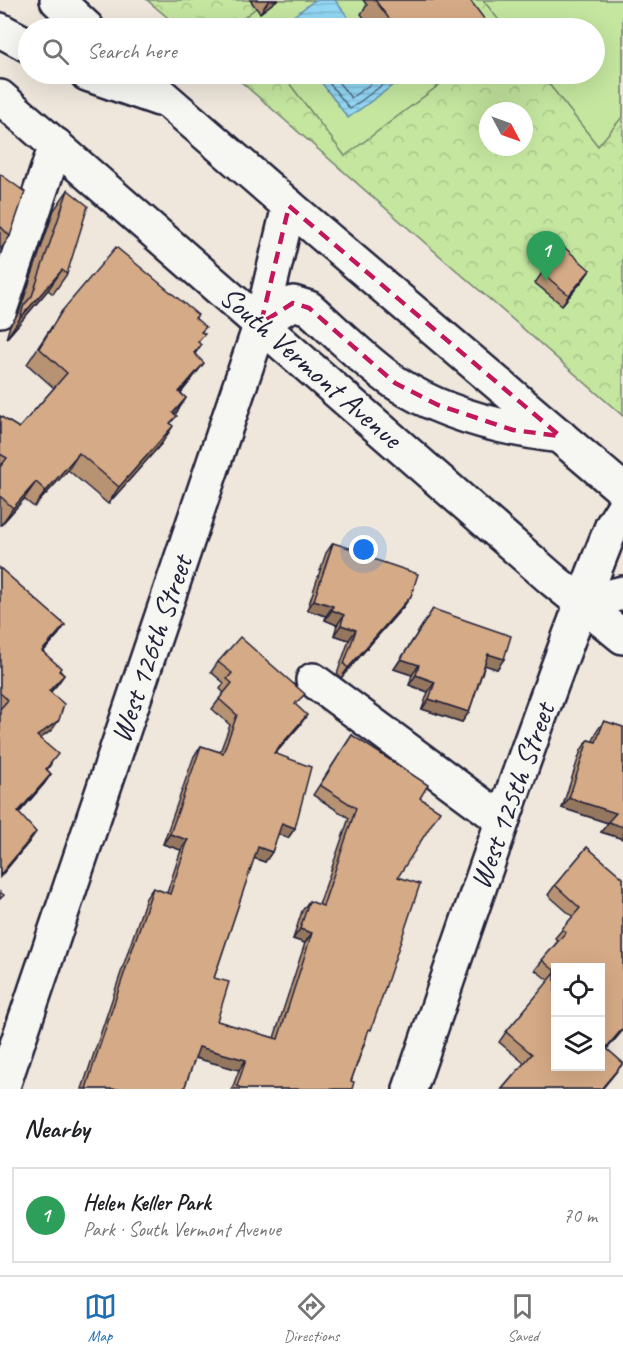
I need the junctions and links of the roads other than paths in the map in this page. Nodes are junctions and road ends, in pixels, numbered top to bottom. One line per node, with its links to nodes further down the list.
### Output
1 (57, 0): 2 (main road)
2 (76, 18)
3 (0, 30): 4 (main road)
4 (18, 40)
5 (117, 84): 8 (main road)
6 (149, 84): 8 (main road)
7 (0, 97): 9 (main road, South Vermont Avenue)
8 (170, 102): 10 (main road)
9 (56, 145): 11 (main road); 12 (main road, South Vermont Avenue)
10 (289, 206): 12 (main road, West 126th Street); 13 (main road)
11 (0, 310)
12 (261, 323): 13 (main road); 17 (main road, South Vermont Avenue); 21 (main road, West 126th Street)
13 (560, 436): 14 (main road)
14 (623, 490)
15 (623, 508): 17 (main road, West 125th Street)
16 (623, 593): 17 (main road)
17 (581, 603): 18 (main road, South Vermont Avenue); 20 (main road, West 125th Street)
18 (623, 637)
19 (313, 680): 20 (main road)
20 (502, 820): 22 (main road, West 125th Street)
21 (2, 1089)
22 (410, 1089)

